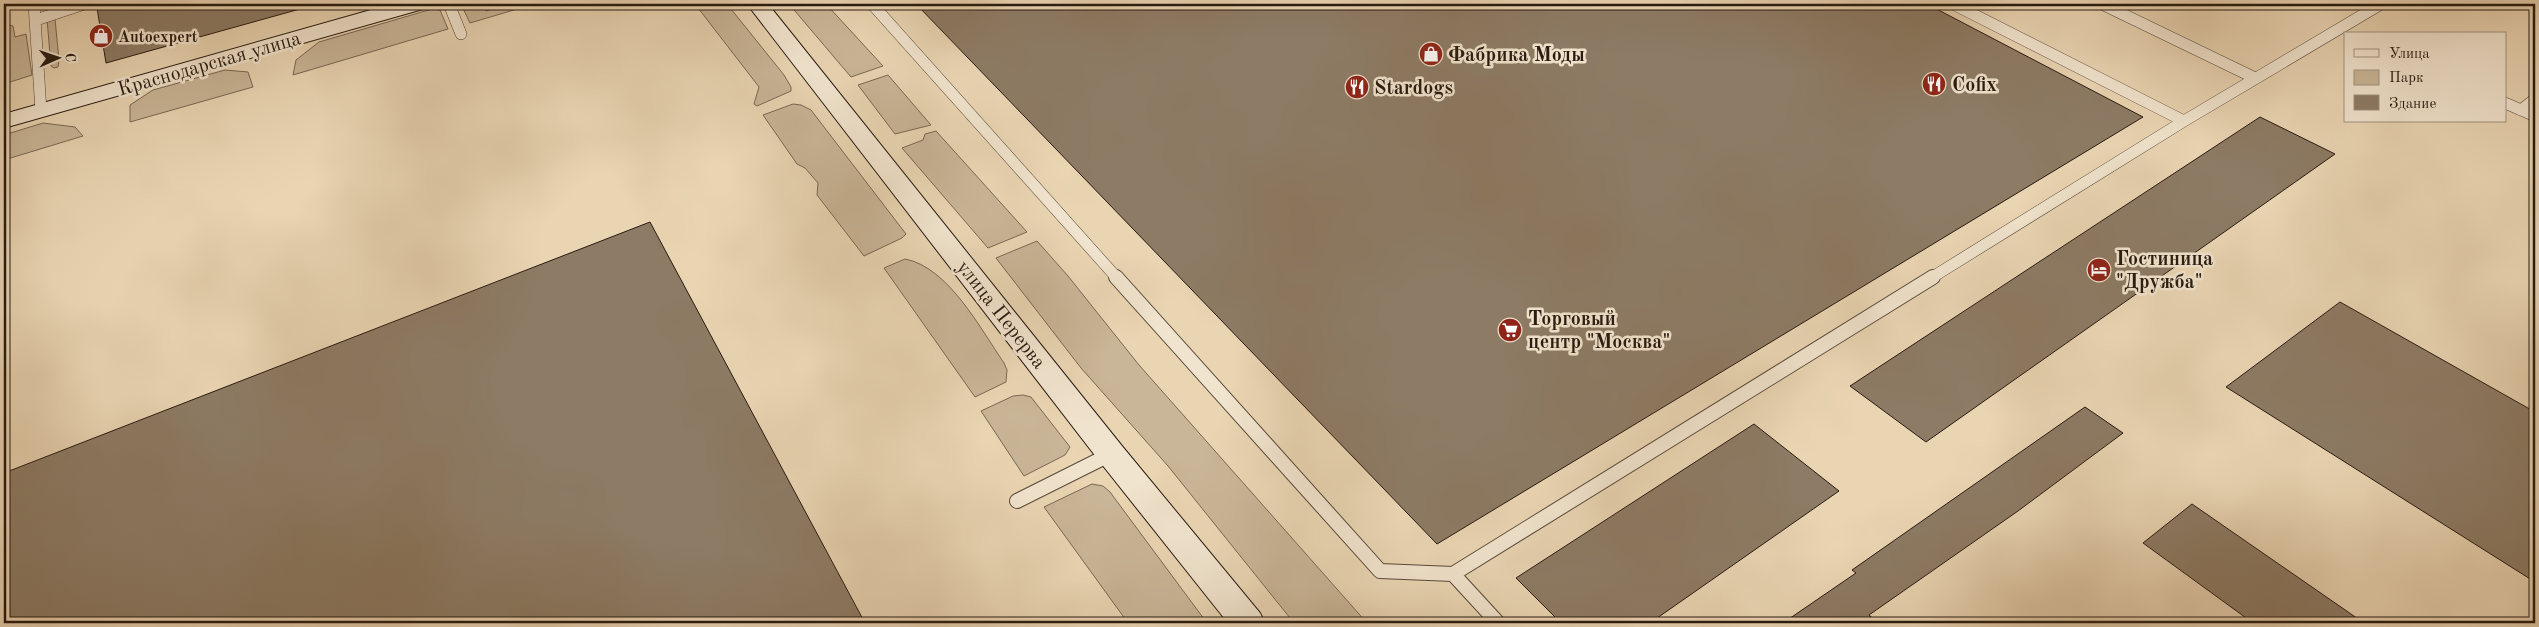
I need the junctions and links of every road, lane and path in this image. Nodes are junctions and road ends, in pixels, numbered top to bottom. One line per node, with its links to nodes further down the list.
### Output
1 (34, 4): 10 (lane)
2 (84, 4): 10 (lane)
3 (415, 4): 18 (street, Краснодарская улица)
4 (449, 4): 12 (lane)
5 (757, 4): 22 (street, улица Перерва)
6 (872, 4): 24 (lane)
7 (1953, 4): 21 (lane)
8 (2102, 4): 14 (lane)
9 (2381, 4): 11 (lane)
10 (36, 20): 18 (lane)
11 (2335, 31): 13 (lane); 14 (lane)
12 (461, 34)
13 (2344, 35)
14 (2256, 78): 21 (lane)
15 (2535, 99): 17 (lane)
16 (2506, 103): 17 (lane)
17 (2521, 110): 19 (lane)
18 (41, 111): 20 (street, Краснодарская улица)
19 (2535, 116)
20 (4, 121)
21 (2184, 121): 24 (lane)
22 (1111, 454): 23 (lane); 25 (street, улица Перерва)
23 (1017, 501)
24 (1453, 574): 26 (lane)
25 (1248, 623)
26 (1498, 623)

